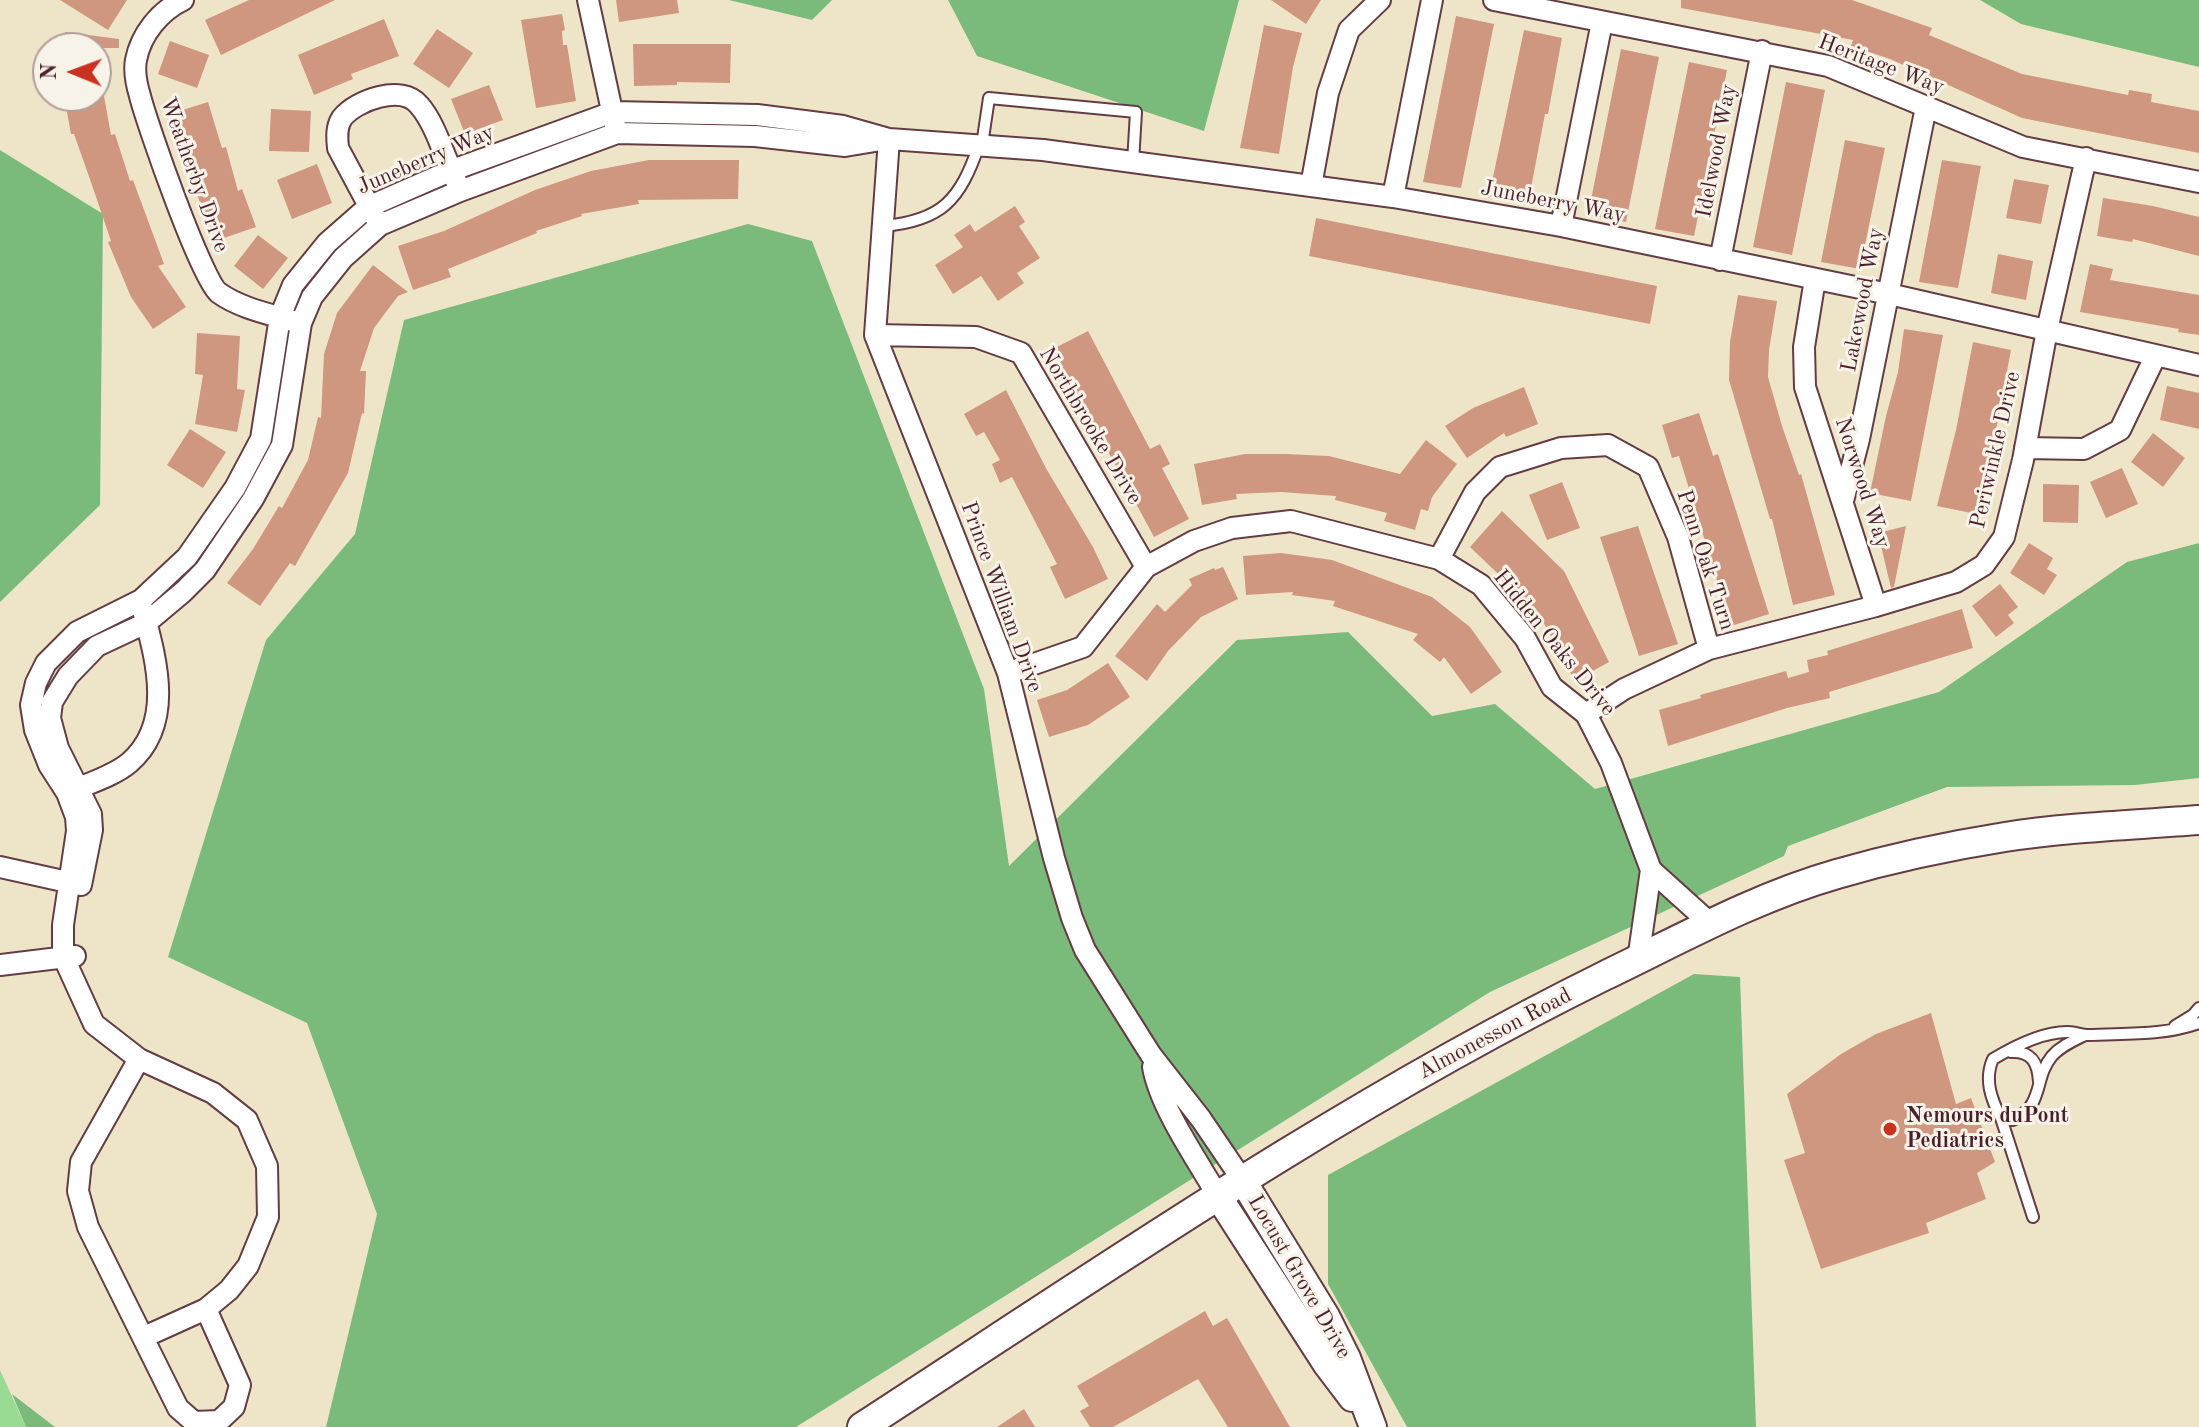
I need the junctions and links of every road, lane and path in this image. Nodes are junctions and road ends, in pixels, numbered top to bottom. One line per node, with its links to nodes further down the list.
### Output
1 (183, 0): 29 (street, Weatherby Drive)
2 (588, 0): 9 (street)
3 (1380, 0): 19 (street)
4 (1432, 0): 21 (street)
5 (1494, 0): 6 (street, Heritage Way)
6 (1602, 22): 7 (street, Heritage Way); 25 (street)
7 (1762, 51): 8 (street, Heritage Way); 26 (street, Idelwood Way)
8 (1926, 107): 15 (street, Heritage Way); 28 (street, Lakewood Way)
9 (613, 112): 10 (street, Juneberry Way); 11 (street); 17 (street, Juneberry Way)
10 (757, 115): 12 (street); 13 (street, Juneberry Way)
11 (617, 133): 12 (street, Juneberry Way); 20 (street, Juneberry Way)
12 (755, 136): 13 (street, Juneberry Way)
13 (889, 139): 14 (street, Juneberry Way); 24 (street, Prince William Drive)
14 (981, 145): 16 (street, Juneberry Way); 16 (lane); 24 (lane)
15 (2086, 158): 18 (street, Heritage Way); 31 (street, Periwinkle Drive)
16 (1133, 162): 19 (street, Juneberry Way)
17 (450, 171): 20 (street); 22 (street, Juneberry Way); 22 (street)
18 (2199, 182)
19 (1311, 186): 21 (street, Juneberry Way)
20 (460, 191): 23 (street, Juneberry Way)
21 (1393, 197): 25 (street, Juneberry Way)
22 (368, 207): 23 (street); 29 (street, Juneberry Way)
23 (380, 225): 30 (street, Juneberry Way)
24 (883, 226): 32 (street, Prince William Drive)
25 (1561, 226): 26 (street, Juneberry Way)
26 (1720, 260): 27 (street, Juneberry Way)
27 (1815, 279): 28 (street, Juneberry Way); 38 (street, Norwood Way)
28 (1889, 294): 31 (street, Juneberry Way); 38 (street, Lakewood Way)
29 (280, 317): 30 (street, Weatherby Drive); 35 (street, Juneberry Way)
30 (301, 323): 36 (street, Juneberry Way)
31 (2047, 330): 33 (street, Juneberry Way); 37 (street, Periwinkle Drive)
32 (875, 335): 42 (street, Northbrooke Drive); 47 (street, Prince William Drive)
33 (2155, 357): 34 (street, Juneberry Way); 37 (street)
34 (2199, 365)
35 (261, 439): 36 (street); 39 (street, Juneberry Way)
36 (282, 445): 40 (street, Juneberry Way)
37 (2025, 448): 44 (street, Periwinkle Drive)
38 (1843, 501): 44 (street, Norwood Way)
39 (211, 523): 40 (street); 43 (street, Juneberry Way)
40 (228, 536): 45 (street, Juneberry Way)
41 (1439, 559): 42 (street, Hidden Oaks Drive); 46 (street, Penn Oak Turn); 48 (street, Hidden Oaks Drive)
42 (1146, 567): 47 (street, Hidden Oaks Drive)
43 (141, 600): 45 (street); 49 (street, Juneberry Way)
44 (1876, 606): 46 (street, Periwinkle Drive)
45 (146, 623): 49 (street); 49 (street, Juneberry Way)
46 (1709, 649): 48 (street, Periwinkle Drive)
47 (1008, 673): 63 (street, Prince William Drive)
48 (1586, 714): 52 (street, Hidden Oaks Drive)
49 (73, 790): 53 (street, Juneberry Way)
50 (2199, 820): 54 (main road, Almonesson Road)
51 (0, 867): 53 (street)
52 (1651, 870): 54 (street, Hidden Oaks Drive); 56 (street, Hidden Oaks Drive)
53 (75, 884): 55 (street, Juneberry Way)
54 (1712, 925): 56 (main road, Almonesson Road)
55 (69, 956): 57 (street); 64 (street, Juneberry Way)
56 (1638, 960): 67 (main road, Almonesson Road)
57 (0, 965)
58 (2199, 1008): 60 (lane)
59 (2199, 1023): 60 (lane)
60 (2164, 1032): 61 (lane)
61 (2085, 1035): 62 (lane); 65 (lane)
62 (2004, 1052): 65 (lane); 66 (lane)
63 (1151, 1055): 67 (street, Prince William Drive); 68 (street, Prince William Drive)
64 (139, 1059): 70 (street, Juneberry Way); 71 (street)
65 (2039, 1088): 66 (lane)
66 (2001, 1118): 69 (lane)
67 (1243, 1181): 68 (main road, Almonesson Road); 72 (street, Locust Grove Drive)
68 (1218, 1196): 72 (street, Locust Grove Drive); 73 (main road, Almonesson Road)
69 (2033, 1217)
70 (206, 1309): 71 (street, Juneberry Way); 71 (street)
71 (144, 1337)
72 (1371, 1423)
73 (862, 1427)

